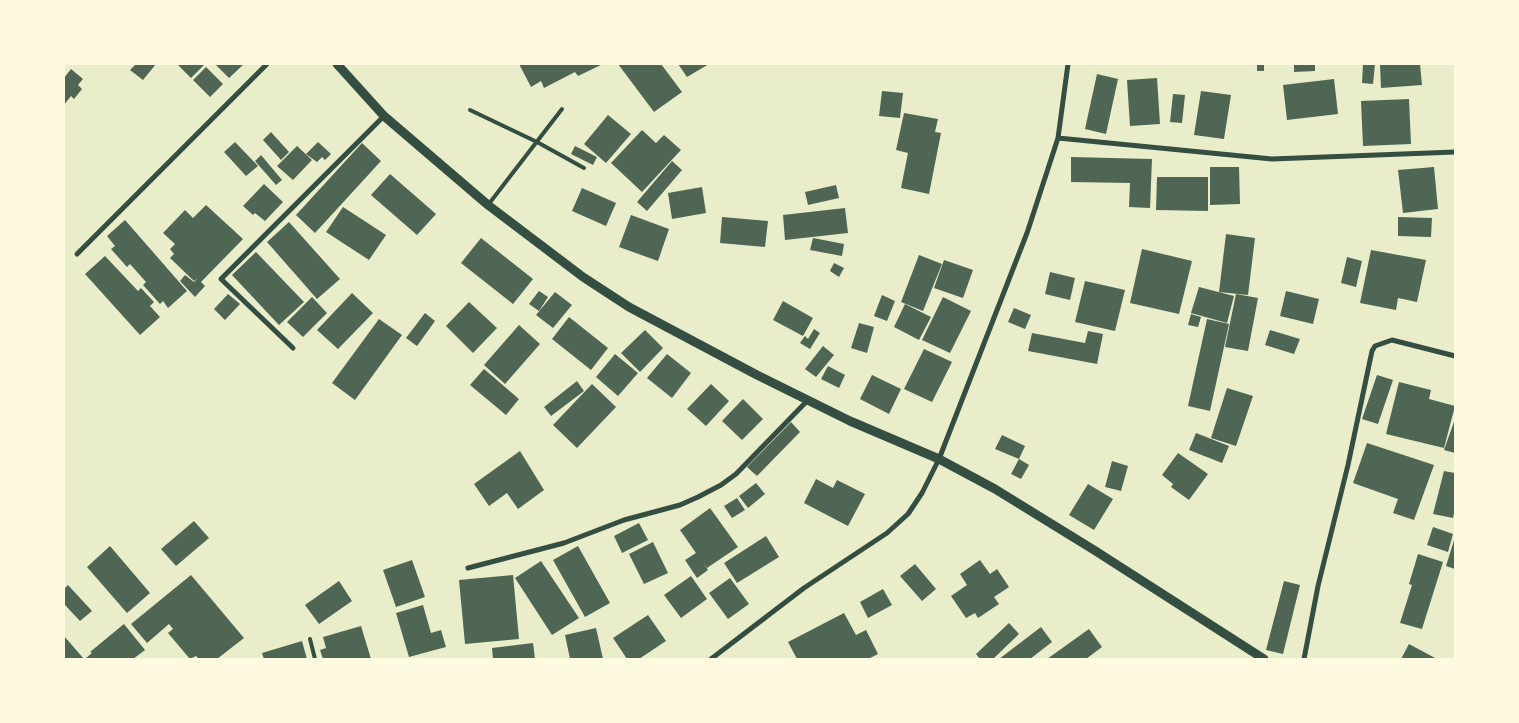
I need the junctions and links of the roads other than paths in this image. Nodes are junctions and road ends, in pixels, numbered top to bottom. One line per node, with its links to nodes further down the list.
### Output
1 (267, 64): 12 (street)
2 (337, 64): 6 (street)
3 (1068, 64): 7 (street)
4 (562, 109): 8 (lane)
5 (470, 110): 8 (lane)
6 (384, 116): 11 (street); 13 (street)
7 (1058, 138): 9 (street); 16 (street)
8 (537, 142): 10 (lane); 11 (lane)
9 (1455, 152)
10 (584, 168)
11 (488, 205): 15 (street)
12 (77, 254)
13 (293, 348)
14 (1455, 356): 22 (street)
15 (808, 400): 16 (street); 17 (street)
16 (939, 459): 20 (street); 21 (street)
17 (468, 568)
18 (310, 639): 19 (lane)
19 (315, 659)
20 (711, 659)
21 (1264, 659)
22 (1304, 659)

